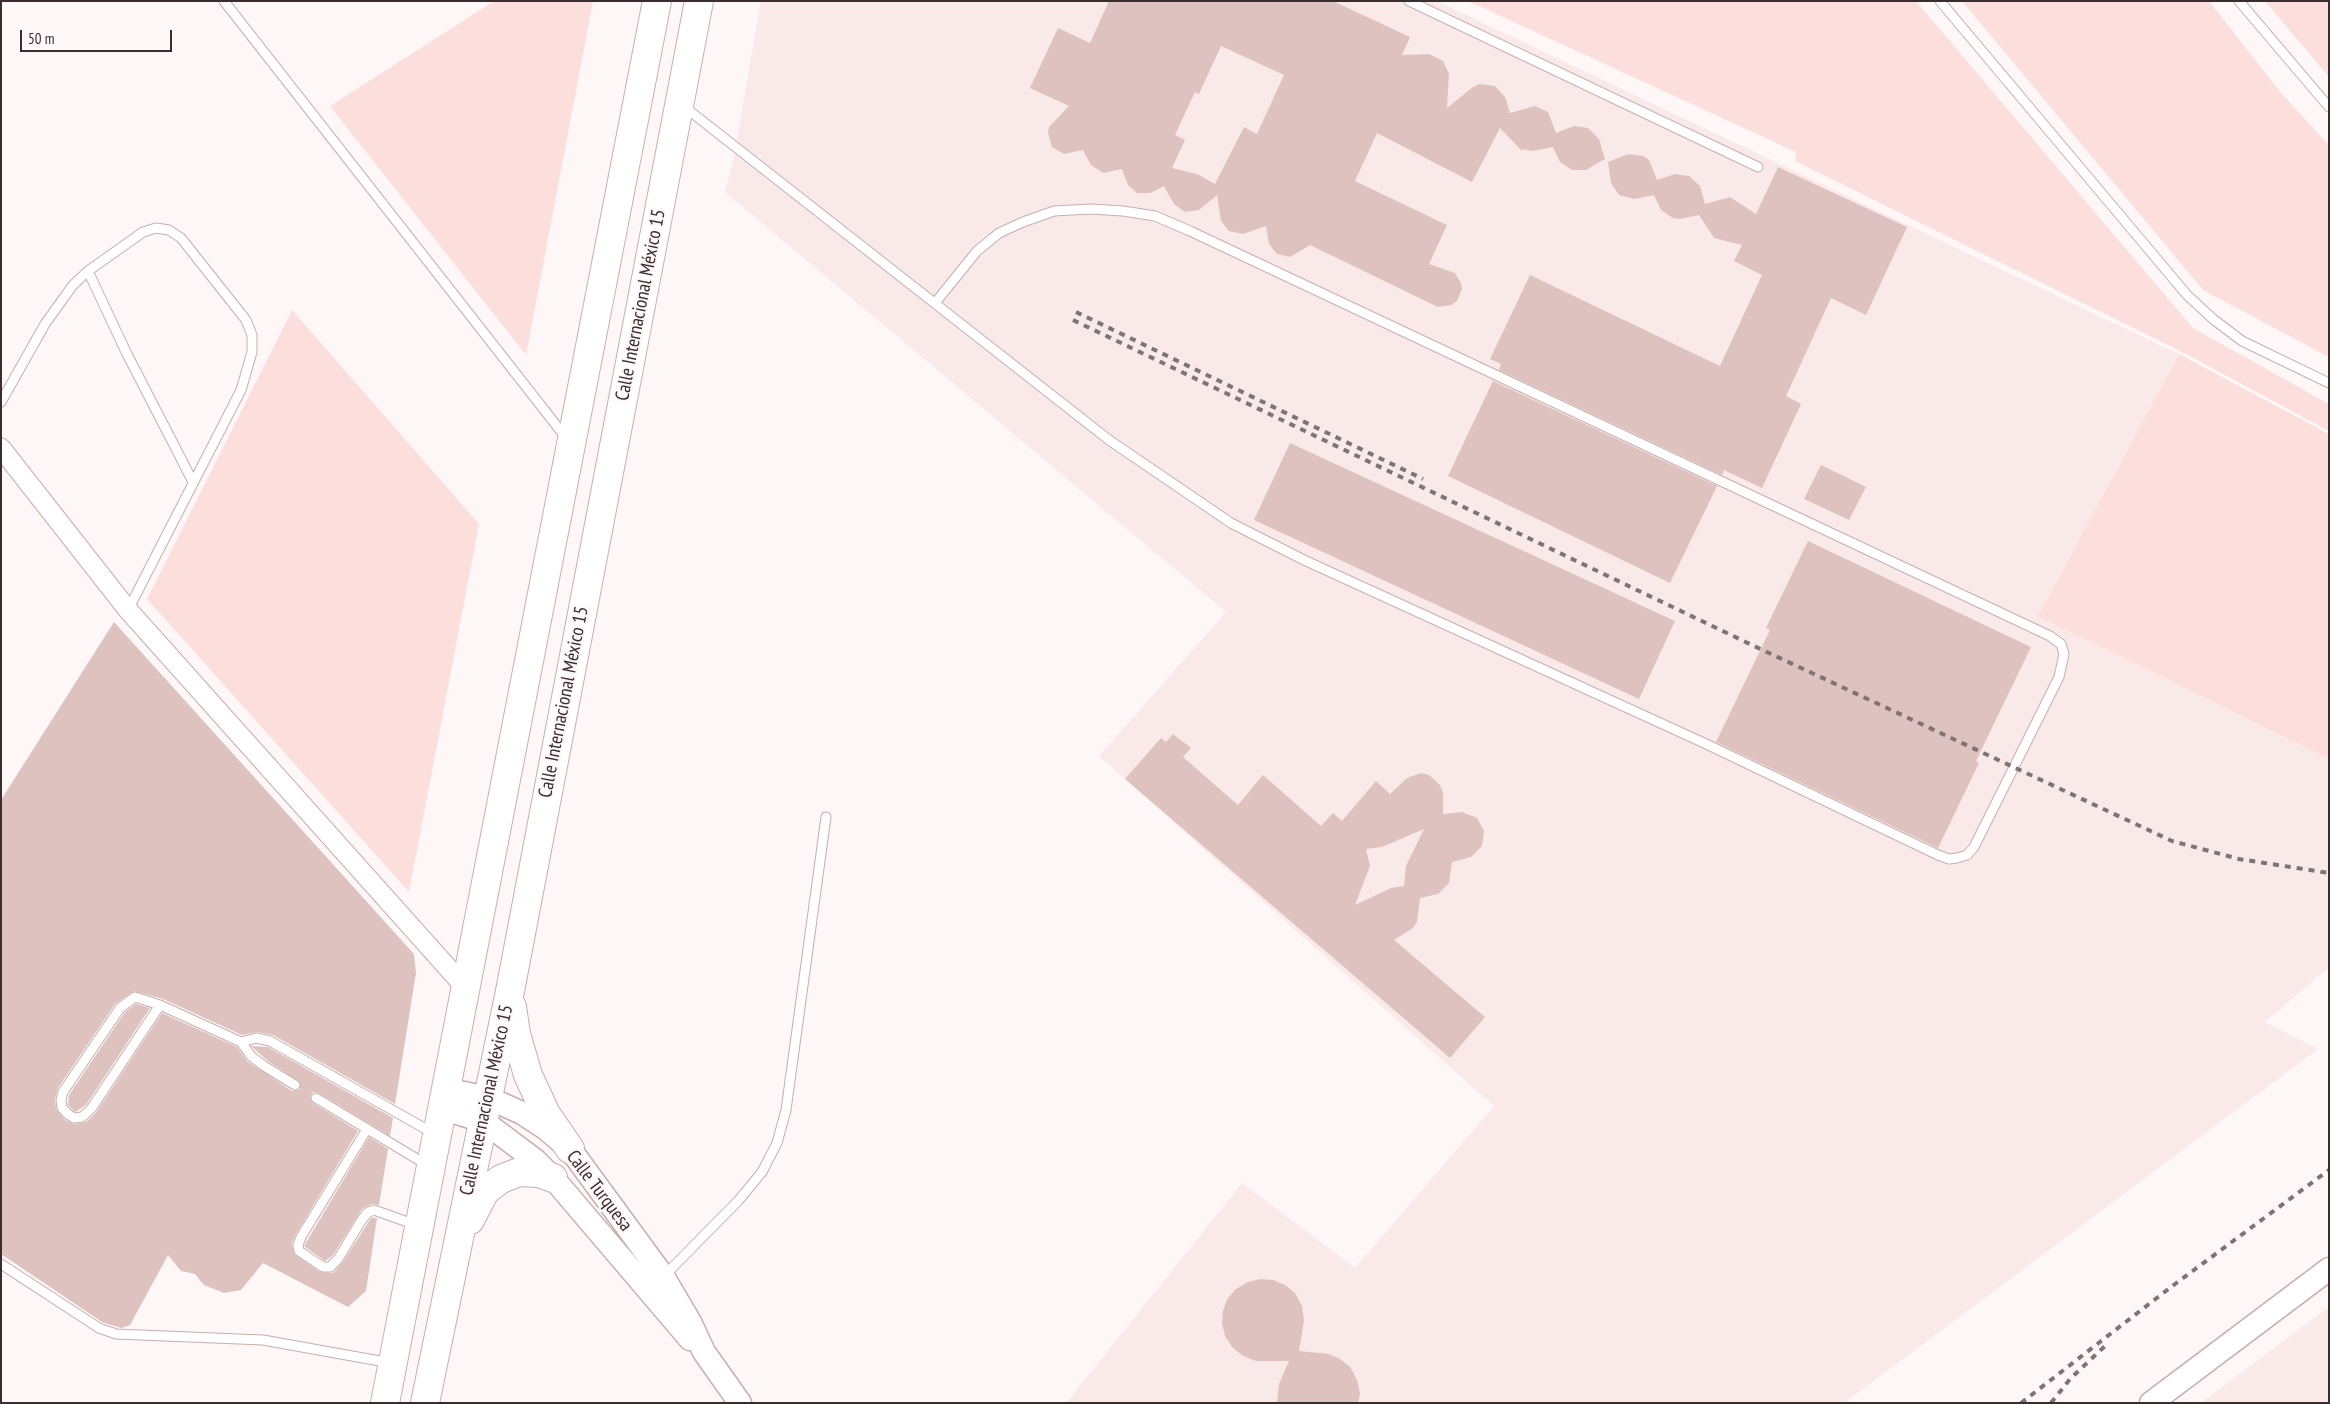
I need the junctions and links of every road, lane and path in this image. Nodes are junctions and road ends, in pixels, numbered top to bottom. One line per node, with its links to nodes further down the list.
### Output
1 (224, 1): 14 (lane)
2 (657, 1): 14 (main road)
3 (699, 1): 7 (main road, Calle Internacional México 15)
4 (1409, 1): 9 (lane)
5 (1940, 1): 12 (lane)
6 (2239, 1): 8 (lane)
7 (680, 103): 11 (lane); 20 (main road, Calle Internacional México 15)
8 (2329, 107)
9 (1758, 167)
10 (88, 271): 13 (lane); 16 (lane); 16 (lane)
11 (935, 303): 11 (lane)
12 (2329, 384)
13 (1, 402)
14 (571, 443): 19 (main road)
15 (1, 448): 17 (street)
16 (193, 482): 17 (lane)
17 (128, 610): 19 (street)
18 (826, 817): 35 (lane)
19 (465, 987): 25 (main road)
20 (510, 992): 26 (main road, Calle Internacional México 15); 28 (main road)
21 (160, 1005): 21 (lane); 22 (lane)
22 (241, 1042): 23 (lane); 25 (lane)
23 (295, 1085)
24 (316, 1098): 27 (lane)
25 (441, 1110): 26 (street, Calle Turquesa); 29 (main road)
26 (485, 1110): 28 (street, Calle Turquesa); 30 (street, Calle Turquesa); 32 (main road, Calle Internacional México 15)
27 (367, 1129): 29 (lane); 31 (lane)
28 (570, 1149): 35 (street, Calle Turquesa)
29 (430, 1166): 31 (main road)
30 (553, 1178): 32 (main road); 35 (street, Calle Turquesa)
31 (418, 1226): 36 (main road)
32 (455, 1256): 38 (main road, Calle Internacional México 15)
33 (1, 1264): 36 (lane)
34 (2329, 1269): 40 (street)
35 (655, 1284): 39 (street, Calle Turquesa)
36 (393, 1363): 37 (main road)
37 (385, 1403)
38 (425, 1403)
39 (740, 1403)
40 (2151, 1403)

